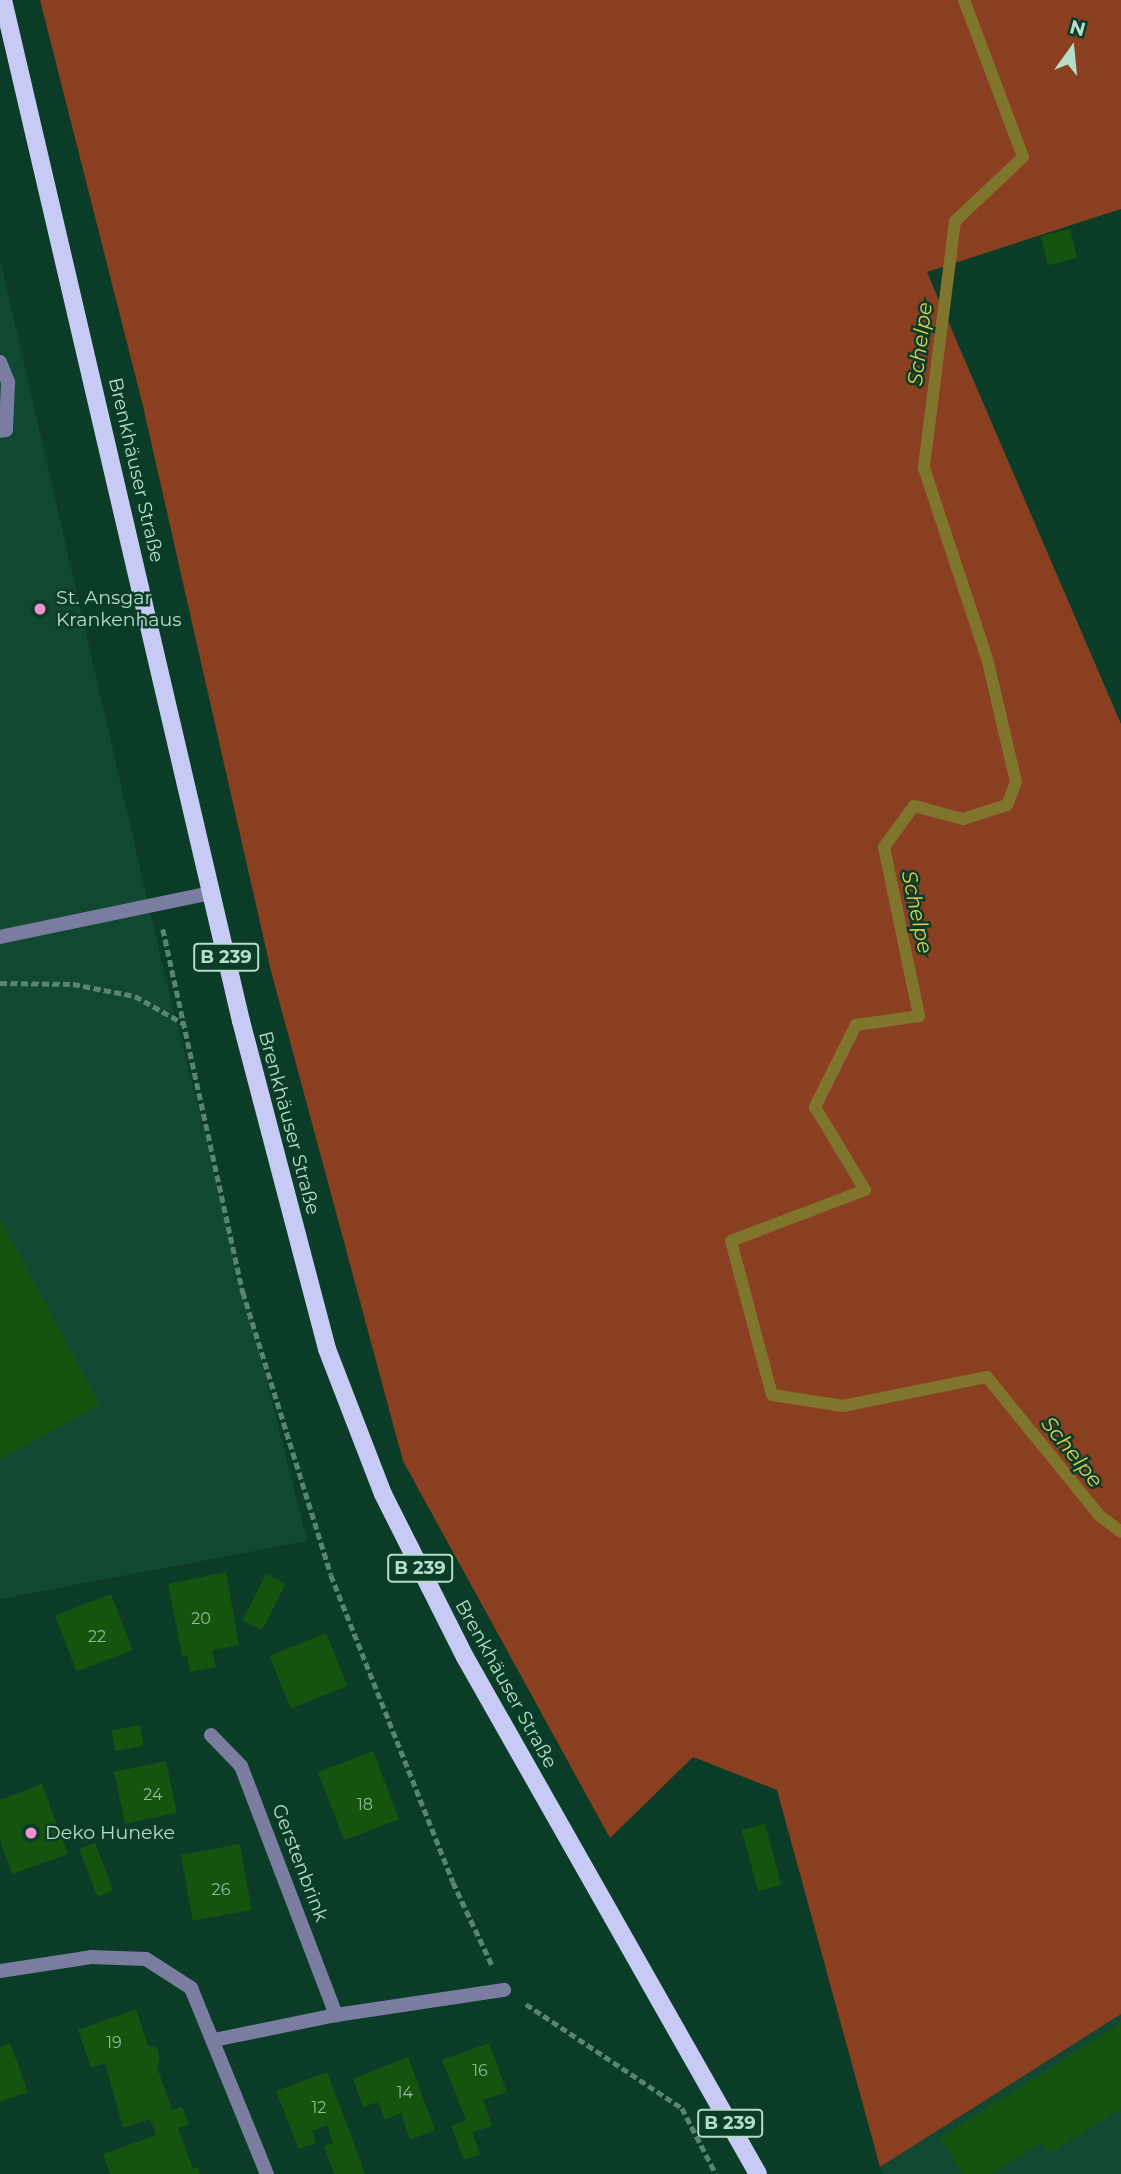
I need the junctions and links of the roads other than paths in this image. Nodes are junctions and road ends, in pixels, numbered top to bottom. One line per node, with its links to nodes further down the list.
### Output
1 (3, 0): 4 (main road, Brenkhäuser Straße / B 239)
2 (0, 362): 3 (street)
3 (0, 432)
4 (211, 893): 5 (street); 12 (main road, Brenkhäuser Straße / B 239)
5 (0, 937)
6 (211, 1735): 9 (street, Gerstenbrink)
7 (0, 1971): 10 (street)
8 (504, 1990): 9 (street)
9 (336, 2015): 10 (street)
10 (214, 2040): 11 (street)
11 (267, 2174)
12 (758, 2174)

